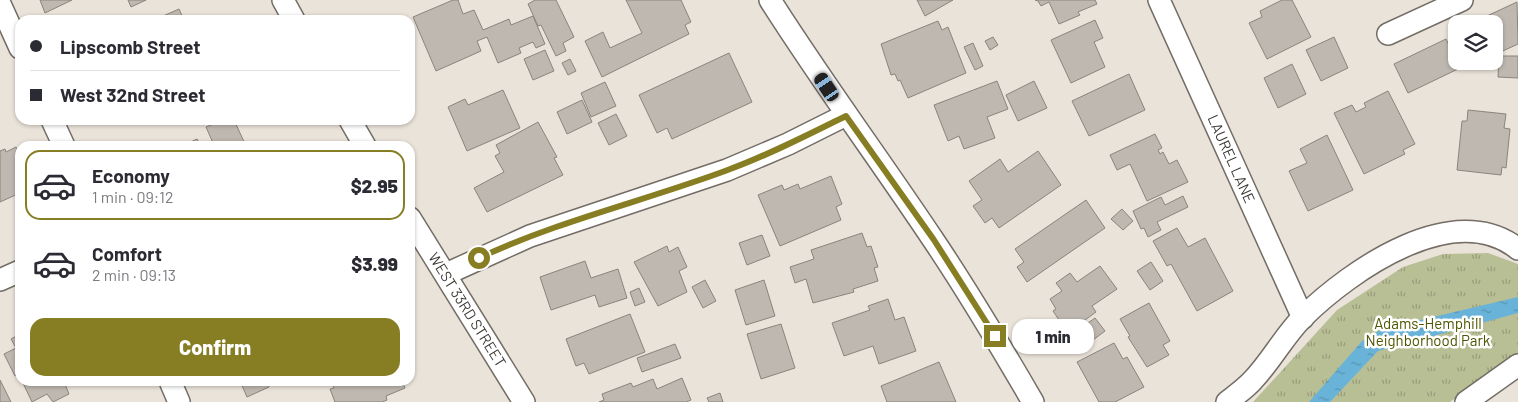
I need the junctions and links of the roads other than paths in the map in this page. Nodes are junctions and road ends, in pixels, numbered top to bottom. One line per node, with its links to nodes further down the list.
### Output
1 (283, 0): 6 (street)
2 (770, 0): 9 (street)
3 (1159, 0): 19 (street, LAUREL LANE)
4 (1462, 0): 7 (street)
5 (0, 4): 8 (street)
6 (291, 15)
7 (1388, 34)
8 (15, 37)
9 (846, 116): 17 (street); 24 (street)
10 (54, 125): 12 (street)
11 (353, 125): 13 (street)
12 (62, 141)
13 (362, 141)
14 (415, 226): 17 (street, WEST 33RD STREET)
15 (1518, 249): 19 (street)
16 (15, 273): 18 (street)
17 (446, 274): 23 (street, WEST 33RD STREET)
18 (0, 280)
19 (1302, 318): 25 (street)
20 (1518, 365): 26 (street)
21 (172, 386): 22 (street)
22 (180, 402)
23 (524, 402)
24 (1032, 402)
25 (1227, 402)
26 (1466, 402)

